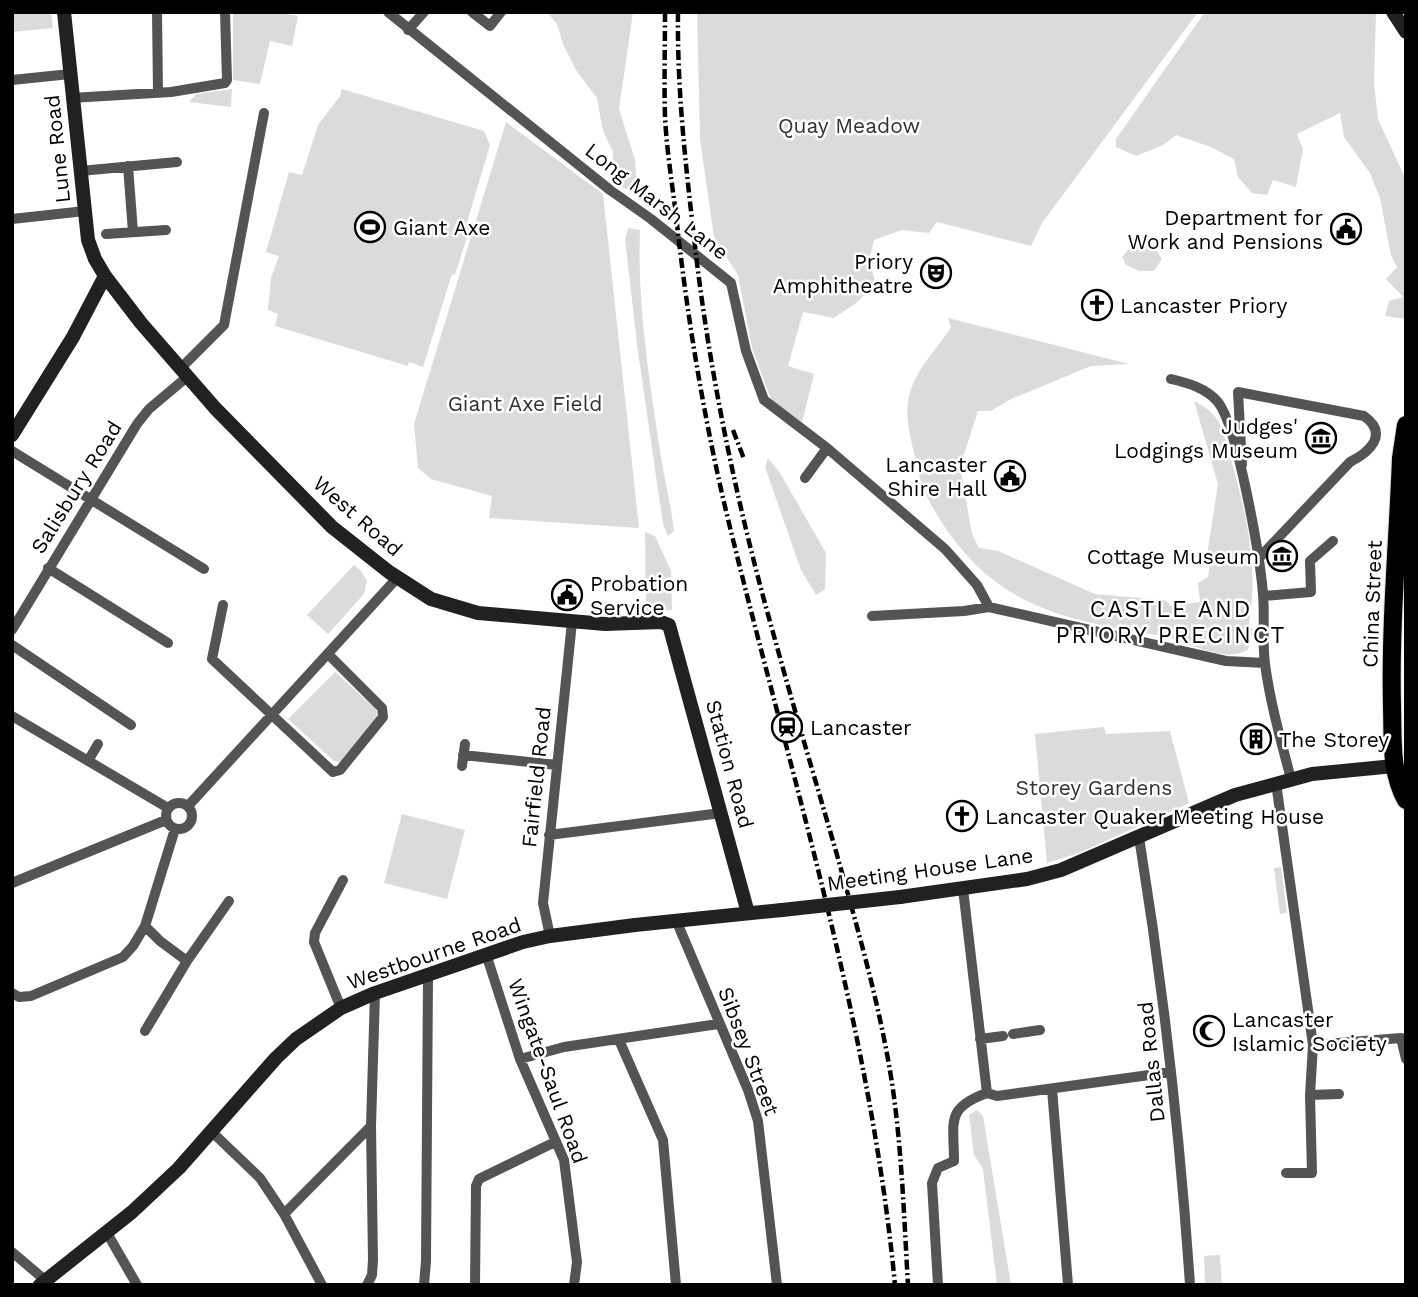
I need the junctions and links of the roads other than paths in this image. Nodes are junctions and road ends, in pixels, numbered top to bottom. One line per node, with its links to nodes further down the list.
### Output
1 (64, 12): 11 (street, Lune Road)
2 (157, 12): 13 (street)
3 (225, 12): 13 (street)
4 (388, 12): 9 (street, Long Marsh Lane)
5 (424, 12): 9 (street)
6 (472, 12): 7 (street)
7 (501, 12)
8 (1393, 12): 10 (street)
9 (408, 30): 30 (street, Long Marsh Lane)
10 (1406, 32)
11 (69, 74): 12 (street); 14 (street, Lune Road)
12 (12, 80)
13 (158, 92): 14 (street)
14 (71, 98): 18 (street, Lune Road)
15 (264, 113): 25 (street, Salisbury Road)
16 (177, 162): 17 (street)
17 (128, 166): 18 (street); 22 (street)
18 (80, 171): 19 (street, Lune Road)
19 (85, 211): 20 (street); 24 (street, Lune Road)
20 (12, 219)
21 (166, 230): 22 (street)
22 (133, 232): 23 (street)
23 (106, 234)
24 (105, 276): 25 (street, West Road); 28 (street)
25 (184, 373): 34 (street, Salisbury Road); 39 (street, West Road)
26 (1171, 379): 32 (street)
27 (1406, 425): 29 (main road, China Street)
28 (12, 435)
29 (1404, 444): 58 (main road, China Street)
30 (827, 448): 33 (street); 42 (street, Long Marsh Lane)
31 (12, 451): 34 (street)
32 (1242, 475): 36 (street); 36 (street)
33 (805, 478)
34 (91, 499): 37 (street, Salisbury Road); 38 (street)
35 (1333, 541): 40 (street)
36 (1259, 558): 40 (street)
37 (48, 568): 46 (street, Salisbury Road); 47 (street)
38 (204, 569)
39 (398, 578): 44 (street, West Road); 49 (street)
40 (1263, 596): 50 (street)
41 (223, 605): 52 (street)
42 (989, 607): 43 (street); 50 (street)
43 (872, 616)
44 (572, 622): 45 (street, West Road); 57 (street, Fairfield Road)
45 (669, 625): 63 (street, Station Road)
46 (12, 630)
47 (168, 643)
48 (12, 646): 53 (street)
49 (328, 654): 52 (street); 52 (street)
50 (1265, 663): 59 (street)
51 (12, 716): 56 (street)
52 (272, 716): 61 (street)
53 (131, 725)
54 (97, 744): 56 (street)
55 (463, 755): 57 (street)
56 (88, 761): 62 (street)
57 (556, 765): 66 (street, Fairfield Road)
58 (1394, 766): 59 (street, Meeting House Lane); 60 (main road, China Street)
59 (1284, 781): 67 (street, Meeting House Lane); 88 (street)
60 (1406, 800)
61 (188, 806): 62 (street); 65 (street)
62 (168, 808): 64 (street)
63 (721, 813): 66 (street); 73 (street, Station Road)
64 (166, 820): 65 (street); 69 (street)
65 (175, 829): 75 (street)
66 (549, 835): 76 (street, Fairfield Road)
67 (1139, 837): 70 (street, Meeting House Lane); 91 (street, Dallas Road)
68 (343, 880): 82 (street)
69 (12, 883)
70 (963, 889): 72 (street, Meeting House Lane, bridge); 87 (street)
71 (229, 901): 78 (street)
72 (782, 910): 73 (street, Westbourne Road)
73 (748, 914): 74 (street, Westbourne Road)
74 (676, 920): 76 (street, Westbourne Road); 83 (street, Sibsey Street)
75 (145, 926): 78 (street); 80 (street)
76 (550, 936): 77 (street, Westbourne Road)
77 (486, 954): 79 (street, Westbourne Road); 89 (street, Wingate-Saul Road)
78 (187, 961): 85 (street)
79 (428, 976): 81 (street, Westbourne Road); 107 (street)
80 (12, 993)
81 (375, 993): 82 (street, Westbourne Road); 96 (street)
82 (341, 1008): 97 (street, Westbourne Road)
83 (719, 1024): 86 (street); 111 (street, Sibsey Street)
84 (1040, 1030): 87 (street)
85 (145, 1031)
86 (619, 1040): 89 (street); 110 (street)
87 (980, 1040): 93 (street)
88 (1313, 1045): 90 (street); 95 (street)
89 (520, 1059): 98 (street, Wingate-Saul Road)
90 (1406, 1059)
91 (1171, 1072): 92 (street); 114 (street, Dallas Road)
92 (1052, 1089): 93 (street); 113 (street)
93 (987, 1093): 112 (street)
94 (1339, 1094): 95 (street)
95 (1310, 1095): 99 (street)
96 (371, 1126): 100 (street); 106 (street)
97 (212, 1132): 100 (street); 101 (street, Westbourne Road)
98 (555, 1142): 108 (street); 109 (street, Wingate-Saul Road)
99 (1286, 1173)
100 (284, 1213): 105 (street)
101 (107, 1233): 103 (street, Westbourne Road); 104 (street)
102 (12, 1252): 103 (street)
103 (43, 1282)
104 (137, 1285)
105 (322, 1285)
106 (366, 1285)
107 (424, 1285)
108 (475, 1285)
109 (574, 1285)
110 (676, 1285)
111 (777, 1285)
112 (938, 1285)
113 (1068, 1285)
114 (1191, 1285)

